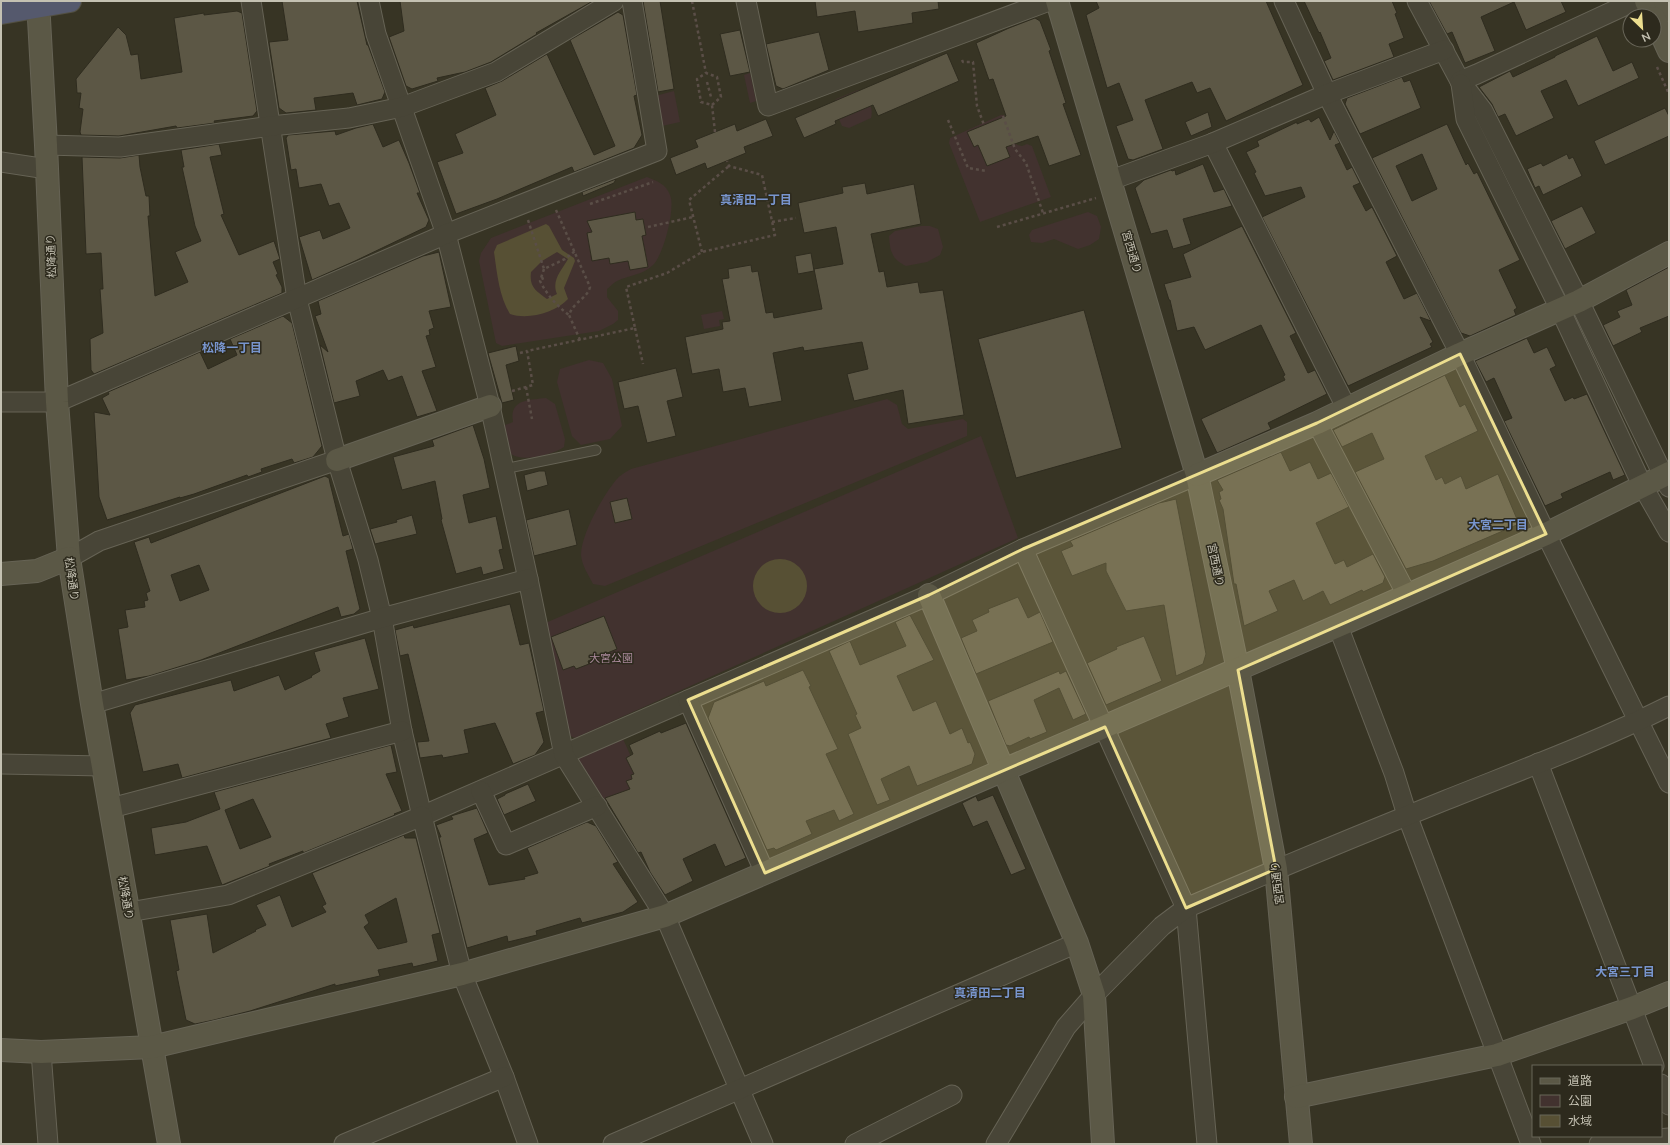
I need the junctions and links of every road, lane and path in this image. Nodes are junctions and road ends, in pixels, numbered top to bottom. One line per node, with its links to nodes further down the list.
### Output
1 (70, 1): 13 (highway)
2 (251, 1): 29 (street)
3 (369, 1): 25 (street)
4 (614, 1): 25 (street)
5 (632, 1): 49 (street)
6 (692, 1): 19 (path)
7 (746, 1): 8 (street)
8 (1049, 1)
9 (1057, 1): 39 (street, 宮西通り)
10 (1284, 1): 22 (street)
11 (1417, 1): 16 (street)
12 (1635, 1): 20 (street)
13 (38, 4): 14 (highway); 32 (street, 松降通り)
14 (1, 13)
15 (1662, 24): 17 (street)
16 (1444, 50): 20 (street); 22 (street)
17 (1669, 51)
18 (962, 60): 28 (path)
19 (706, 73): 24 (path); 24 (path)
20 (1460, 81): 57 (street)
21 (707, 82): 23 (path)
22 (1327, 94): 31 (street); 63 (street)
23 (711, 97)
24 (712, 105): 30 (path)
25 (402, 107): 29 (street); 49 (street)
26 (1004, 116): 42 (path)
27 (948, 120): 37 (path)
28 (984, 125)
29 (271, 126): 32 (street); 56 (street)
30 (715, 132)
31 (1213, 143): 39 (street); 70 (street)
32 (46, 145): 36 (street, 松降通り)
33 (727, 161): 35 (path)
34 (1, 162): 36 (street)
35 (729, 166): 43 (path); 45 (path)
36 (47, 169): 68 (street, 松降通り)
37 (987, 172)
38 (653, 182): 40 (path)
39 (1112, 187): 42 (path); 76 (street, 宮西通り)
40 (590, 204)
41 (556, 209): 50 (path)
42 (1044, 213): 47 (path)
43 (694, 217): 46 (path); 51 (path)
44 (796, 218): 45 (path)
45 (772, 222): 51 (path)
46 (648, 227)
47 (997, 227)
48 (530, 228): 53 (path)
49 (446, 234): 56 (street); 69 (street)
50 (575, 252): 53 (path); 58 (path)
51 (702, 252): 59 (path)
52 (1669, 253): 57 (street)
53 (544, 269): 54 (path)
54 (542, 276): 55 (path); 58 (path)
55 (544, 282)
56 (297, 299): 68 (street); 74 (street)
57 (1570, 305): 63 (street); 77 (street); 78 (street)
58 (569, 315): 60 (path)
59 (635, 328): 60 (path); 64 (path)
60 (580, 340): 61 (path)
61 (528, 352): 62 (path); 65 (path)
62 (520, 353)
63 (1460, 354): 70 (street); 80 (street)
64 (643, 364)
65 (526, 387): 66 (path); 71 (path)
66 (512, 391)
67 (1, 402): 68 (street)
68 (57, 402): 82 (street, 松降通り)
69 (490, 406): 74 (street); 75 (street)
70 (1347, 409): 72 (street)
71 (532, 419)
72 (1318, 423): 76 (street); 86 (street)
73 (596, 450): 75 (lane)
74 (337, 460): 82 (street); 87 (street)
75 (504, 468): 84 (street)
76 (1197, 475): 81 (street); 89 (street, 宮西通り)
77 (1667, 478): 78 (street)
78 (1642, 486): 79 (street); 80 (street)
79 (1669, 532)
80 (1546, 534): 86 (street); 93 (street)
81 (1023, 549): 85 (street); 94 (street)
82 (69, 558): 83 (street); 91 (street, 松降通り)
83 (1, 574)
84 (528, 579): 87 (street); 96 (street)
85 (929, 595): 90 (street); 100 (street)
86 (1407, 595): 88 (street)
87 (382, 618): 91 (street); 95 (street)
88 (1338, 626): 89 (street); 105 (street)
89 (1238, 670): 94 (street); 107 (street, 宮西通り)
90 (688, 700): 96 (street); 108 (street)
91 (92, 704): 99 (street, 松降通り)
92 (1669, 706): 93 (street)
93 (1639, 721): 97 (street); 101 (street)
94 (1104, 727): 100 (street); 109 (street)
95 (402, 731): 104 (street); 106 (street)
96 (564, 755): 102 (street); 103 (street)
97 (1538, 763): 105 (street); 116 (street)
98 (1, 764): 99 (street)
99 (103, 766): 104 (street, 松降通り)
100 (1003, 770): 108 (street); 112 (street)
101 (1669, 783)
102 (481, 791): 103 (street); 106 (street)
103 (596, 806): 111 (street)
104 (111, 808): 110 (street, 松降通り)
105 (1407, 815): 107 (street); 120 (street)
106 (422, 816): 110 (street); 113 (street)
107 (1276, 869): 109 (street); 126 (street, 宮西通り)
108 (765, 873): 111 (street)
109 (1186, 908): 115 (street); 139 (street)
110 (129, 912): 117 (street, 松降通り)
111 (665, 916): 113 (street); 124 (street)
112 (1077, 943): 115 (street); 124 (street)
113 (462, 974): 117 (street); 122 (street)
114 (1669, 993): 116 (street)
115 (1094, 995): 137 (street); 138 (street)
116 (1632, 1008): 120 (street); 121 (street)
117 (152, 1047): 119 (street); 131 (street, 松降通り)
118 (1, 1050): 119 (street)
119 (41, 1052): 130 (street)
120 (1497, 1055): 126 (street); 141 (street)
121 (1654, 1065)
122 (504, 1077): 132 (street); 133 (street)
123 (1662, 1087): 127 (street)
124 (739, 1089): 128 (street); 135 (street)
125 (952, 1095): 136 (street)
126 (1296, 1098): 140 (street, 宮西通り)
127 (1669, 1105)
128 (650, 1137): 134 (street)
129 (1669, 1138): 142 (street)
130 (48, 1144)
131 (169, 1144)
132 (344, 1144)
133 (528, 1144)
134 (613, 1144)
135 (763, 1144)
136 (855, 1144)
137 (996, 1144)
138 (1103, 1144)
139 (1207, 1144)
140 (1301, 1144)
141 (1531, 1144)
142 (1599, 1144)

